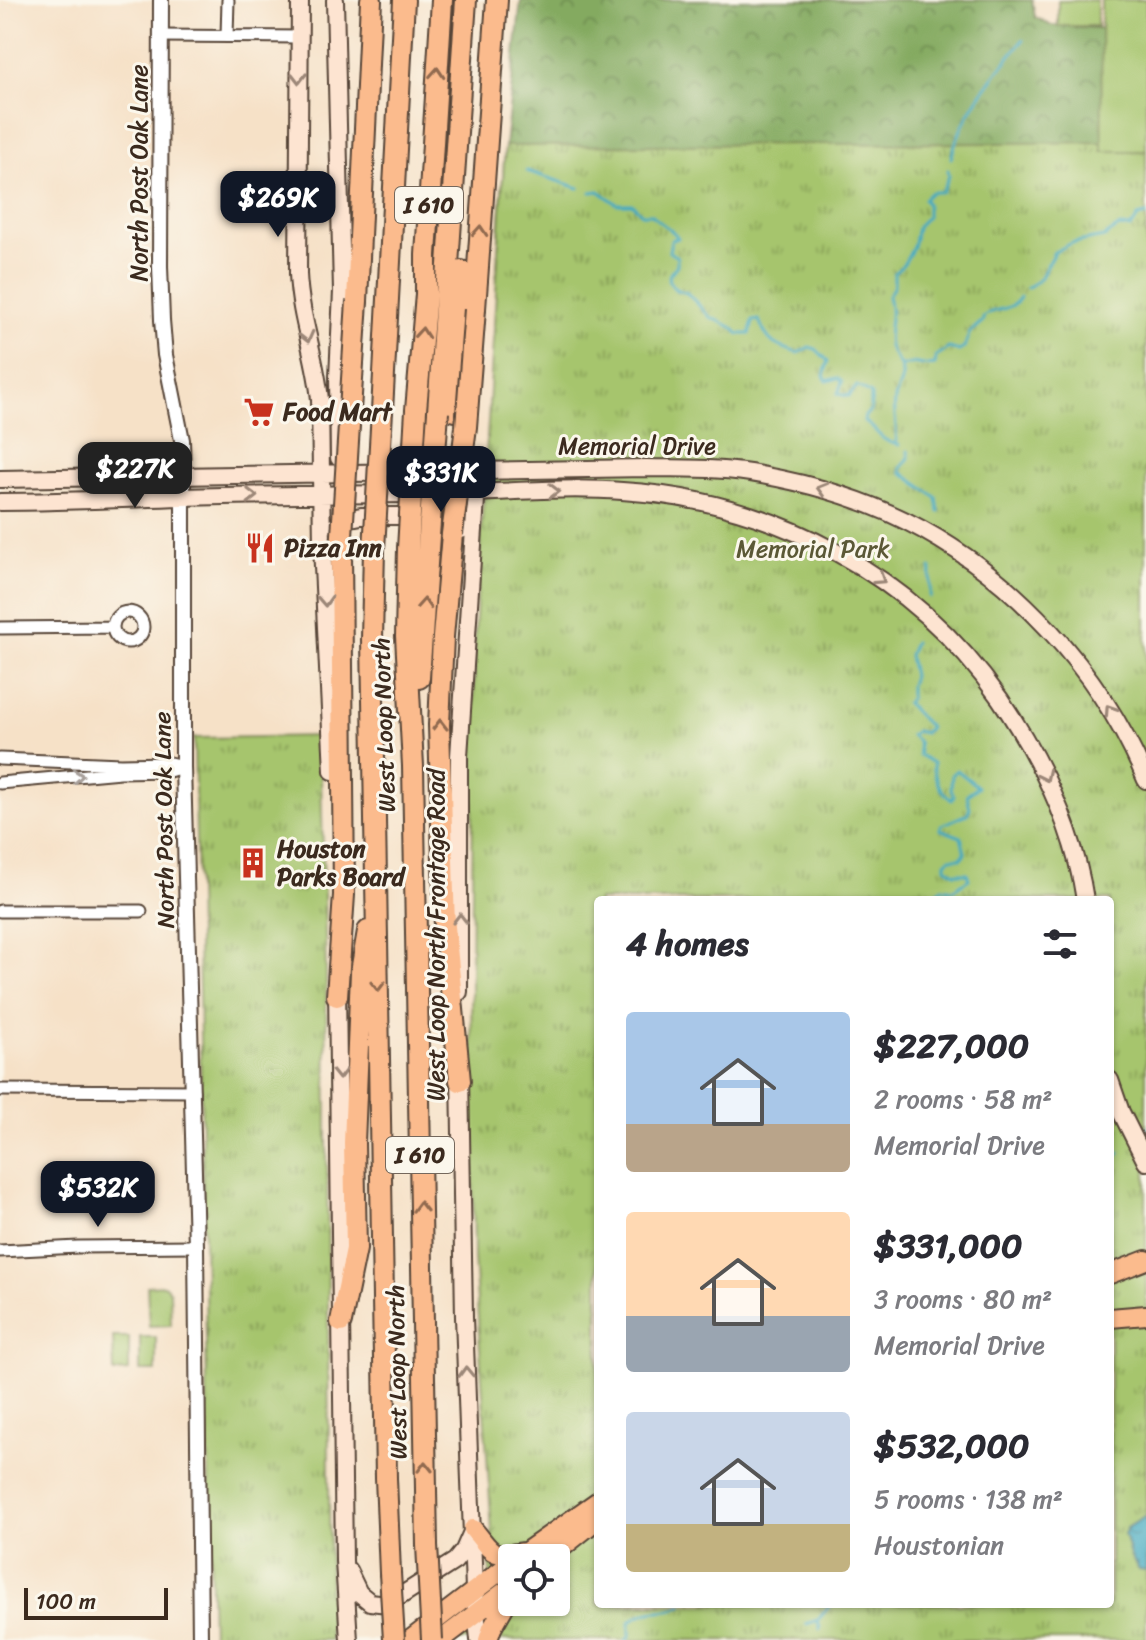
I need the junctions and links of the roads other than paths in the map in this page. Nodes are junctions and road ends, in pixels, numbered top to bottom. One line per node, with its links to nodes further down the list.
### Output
1 (161, 0): 10 (street, North Post Oak Lane)
2 (228, 0): 11 (street)
3 (300, 0): 12 (main road)
4 (335, 0): 15 (main road)
5 (371, 0): 24 (highway, bridge)
6 (404, 0): 33 (highway, West Loop North / I 610, bridge)
7 (442, 0): 25 (highway, I 610, one-way to 7, bridge)
8 (466, 0): 13 (highway)
9 (497, 0): 23 (highway, one-way to 9, bridge)
10 (160, 36): 11 (street); 16 (street, North Post Oak Lane)
11 (227, 36): 12 (street)
12 (300, 37): 15 (main road, one-way to 15)
13 (446, 411): 23 (highway, bridge); 25 (highway, bridge)
14 (478, 471): 15 (main road, Memorial Drive); 18 (main road, West Loop North Frontage Road); 31 (main road, Memorial Drive, one-way to 14)
15 (330, 474): 16 (main road, Memorial Drive); 19 (main road)
16 (183, 476): 17 (main road, Memorial Drive); 20 (street, North Post Oak Lane); 21 (main road)
17 (0, 479)
18 (476, 492): 19 (main road, Memorial Drive); 26 (main road, West Loop North Frontage Road); 34 (main road, Memorial Drive, one-way to 34)
19 (330, 495): 20 (main road, Memorial Drive, one-way to 19); 24 (main road)
20 (183, 497): 21 (main road, Memorial Drive); 30 (street, North Post Oak Lane)
21 (73, 500): 22 (main road, Memorial Drive)
22 (0, 502)
23 (451, 542): 38 (highway, one-way to 23)
24 (332, 548): 26 (main road); 37 (highway, one-way to 37)
25 (418, 549): 66 (highway, West Loop North / I 610, one-way to 25, bridge)
26 (472, 557): 38 (main road, West Loop North Frontage Road, one-way to 26)
27 (113, 627): 28 (street)
28 (0, 628)
29 (0, 759): 30 (street)
30 (183, 767): 32 (street, one-way to 30); 40 (street, North Post Oak Lane)
31 (1146, 780)
32 (0, 783)
33 (376, 880): 49 (highway); 64 (highway, West Loop North / I 610, one-way to 64, bridge)
34 (1084, 896)
35 (0, 911): 36 (street)
36 (141, 911)
37 (337, 996): 49 (main road, one-way to 49)
38 (460, 1081): 52 (main road, West Loop North Frontage Road, one-way to 38)
39 (0, 1090): 40 (street)
40 (193, 1091): 43 (street, North Post Oak Lane)
41 (1114, 1092): 42 (main road)
42 (1146, 1162)
43 (196, 1246): 44 (street); 62 (street, North Post Oak Lane)
44 (0, 1251)
45 (1146, 1260): 46 (main road)
46 (1114, 1272)
47 (1146, 1315): 48 (main road)
48 (1114, 1318)
49 (341, 1322): 56 (main road)
50 (594, 1504): 53 (main road)
51 (594, 1522): 54 (main road)
52 (473, 1529): 55 (main road); 56 (main road); 58 (main road, West Loop North Frontage Road)
53 (537, 1544)
54 (567, 1544)
55 (498, 1554)
56 (344, 1561): 63 (main road)
57 (498, 1572): 58 (main road)
58 (474, 1590): 60 (main road, West Loop North Frontage Road); 65 (main road)
59 (498, 1596): 60 (main road)
60 (476, 1612): 67 (main road); 68 (main road, West Loop North Frontage Road)
61 (499, 1616): 69 (main road)
62 (200, 1640)
63 (346, 1640)
64 (394, 1640)
65 (410, 1640)
66 (432, 1640)
67 (441, 1640)
68 (479, 1640)
69 (488, 1640)

